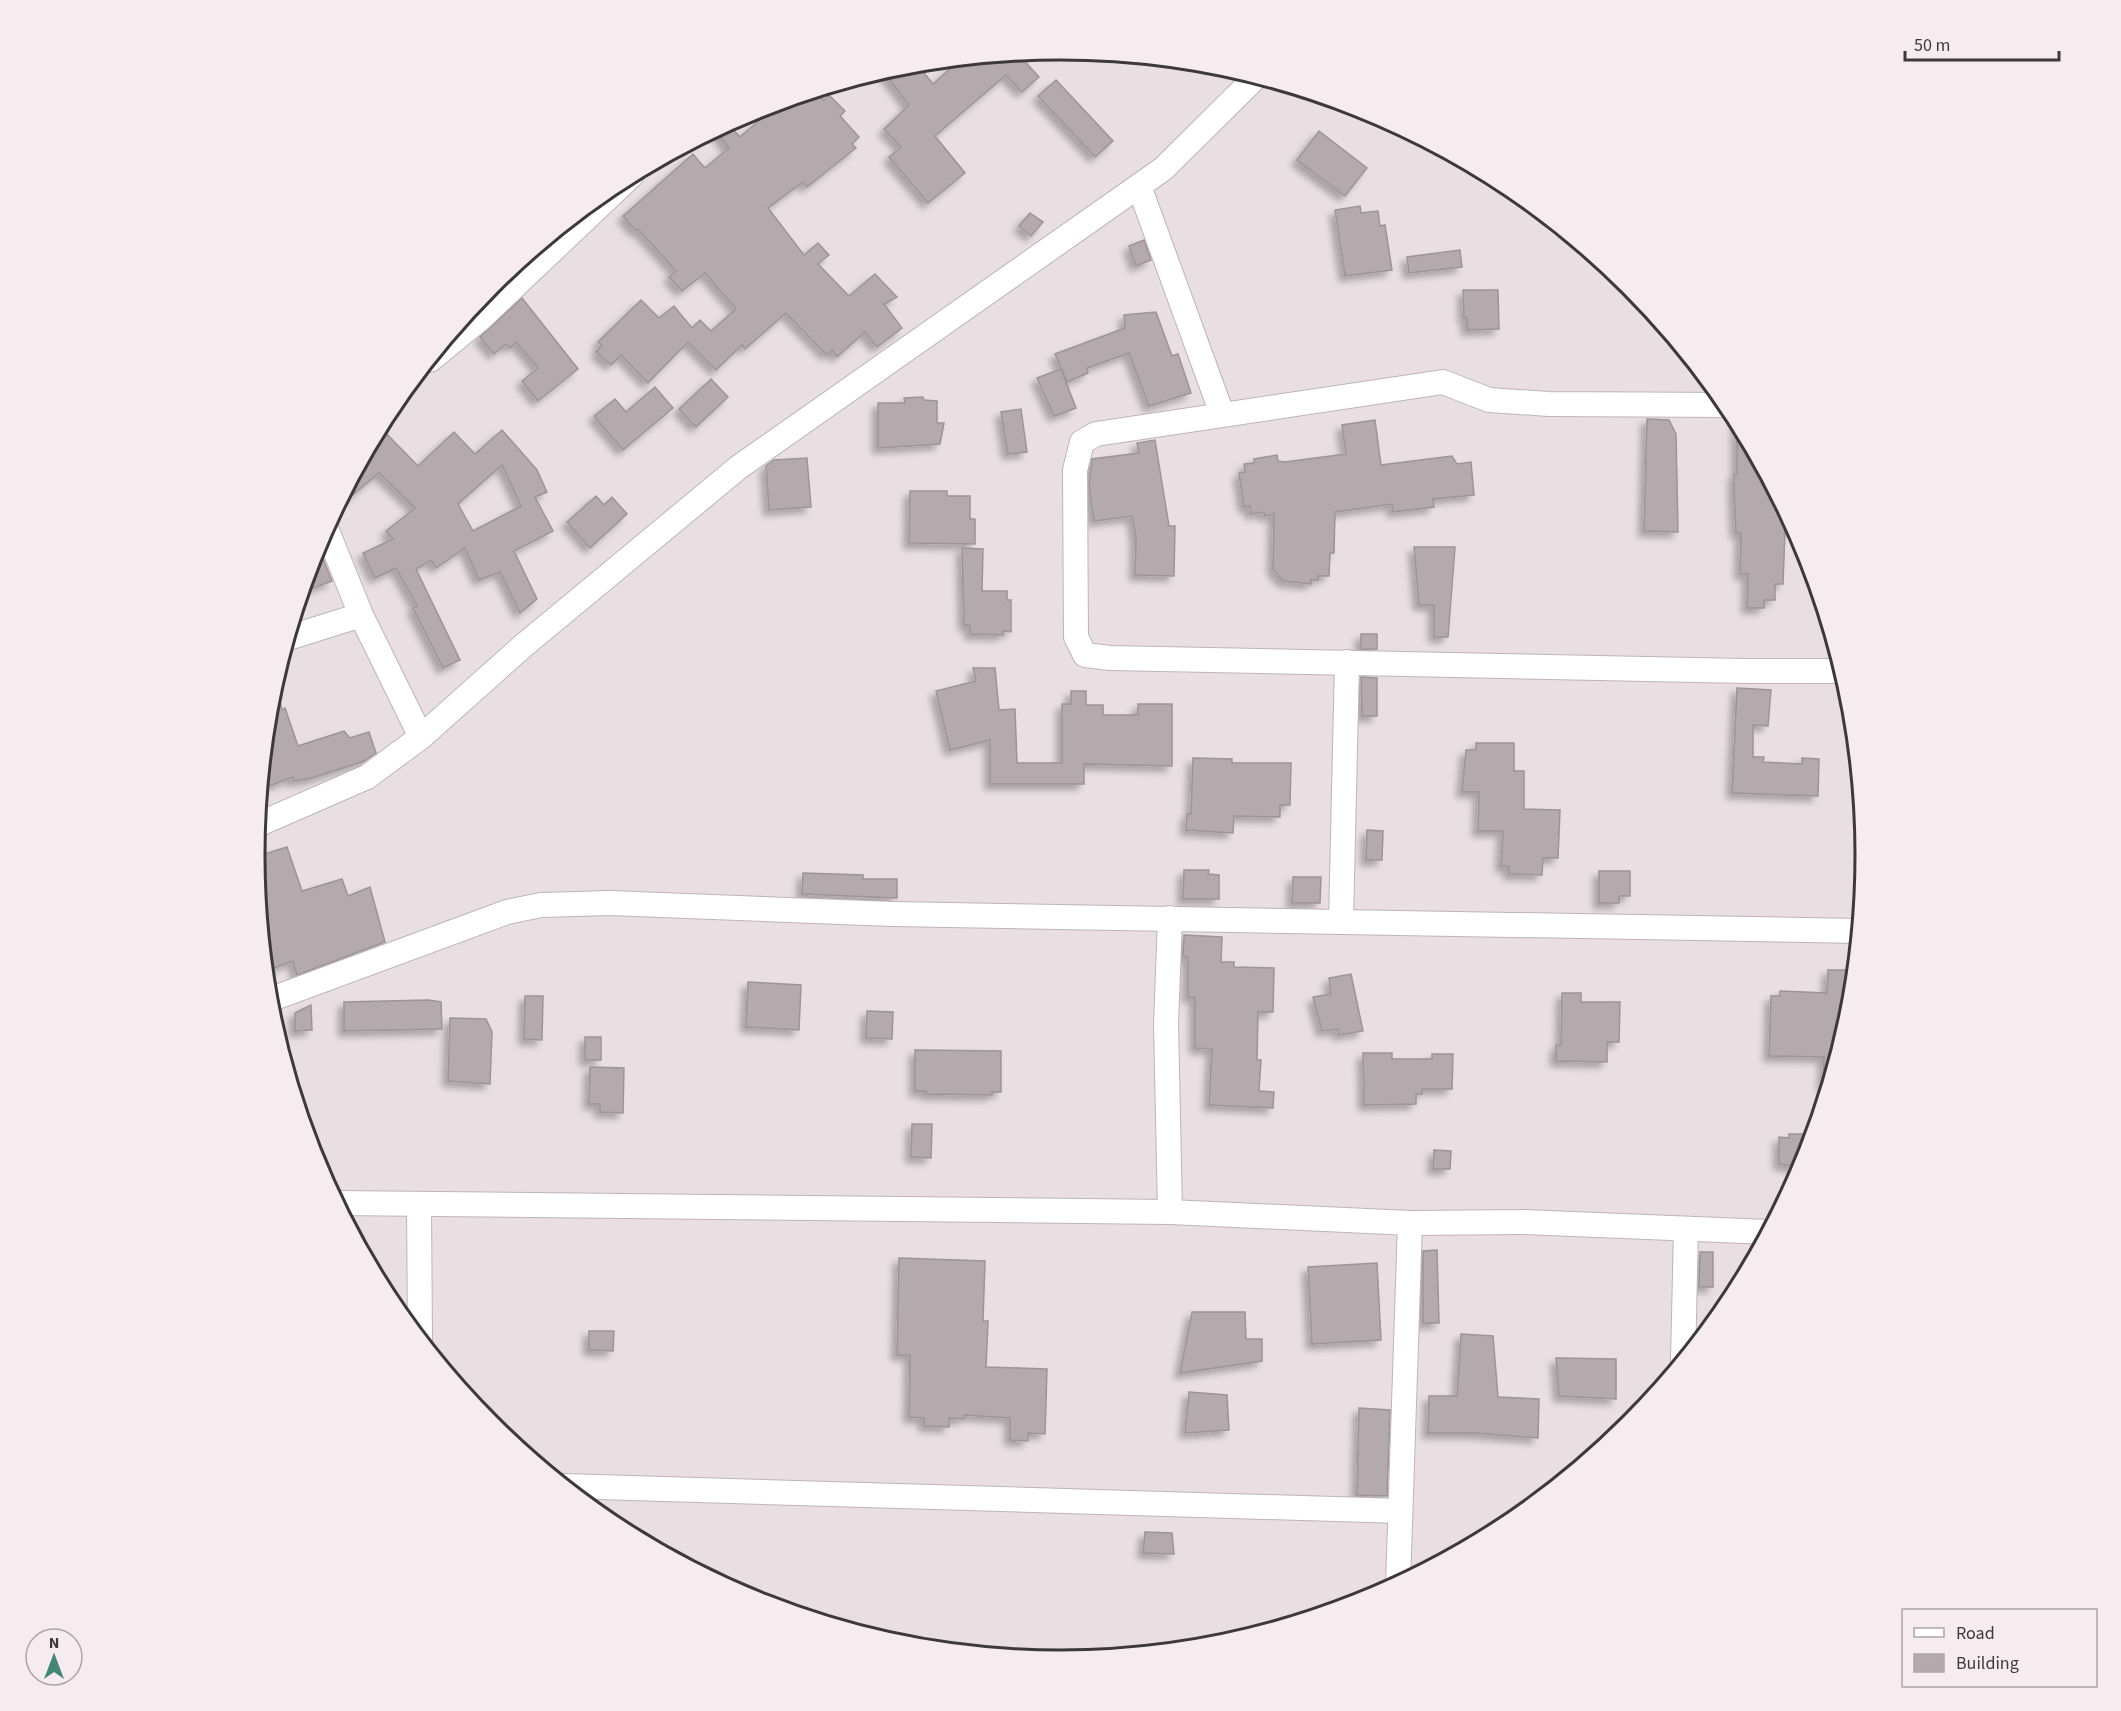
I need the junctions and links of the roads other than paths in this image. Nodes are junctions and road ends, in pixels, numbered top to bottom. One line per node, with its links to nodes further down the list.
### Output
1 (1250, 83): 2 (street)
2 (1139, 186): 6 (street); 12 (street)
3 (579, 222): 4 (street)
4 (495, 296)
5 (1716, 405): 6 (street)
6 (1222, 414): 10 (street)
7 (331, 540): 8 (street)
8 (362, 615): 9 (street); 12 (street)
9 (296, 635)
10 (1347, 662): 11 (street); 15 (street)
11 (1834, 671)
12 (421, 737): 13 (street)
13 (266, 821)
14 (1170, 918): 15 (street); 17 (street); 20 (street)
15 (1341, 922): 16 (street)
16 (1852, 931)
17 (278, 997)
18 (345, 1203): 19 (street)
19 (419, 1204): 20 (street); 24 (street)
20 (1170, 1212): 21 (street)
21 (1410, 1224): 22 (street); 27 (street)
22 (1686, 1229): 23 (street); 25 (street)
23 (1761, 1232)
24 (420, 1327)
25 (1683, 1351)
26 (575, 1486): 27 (street)
27 (1400, 1511): 28 (street)
28 (1398, 1575)

